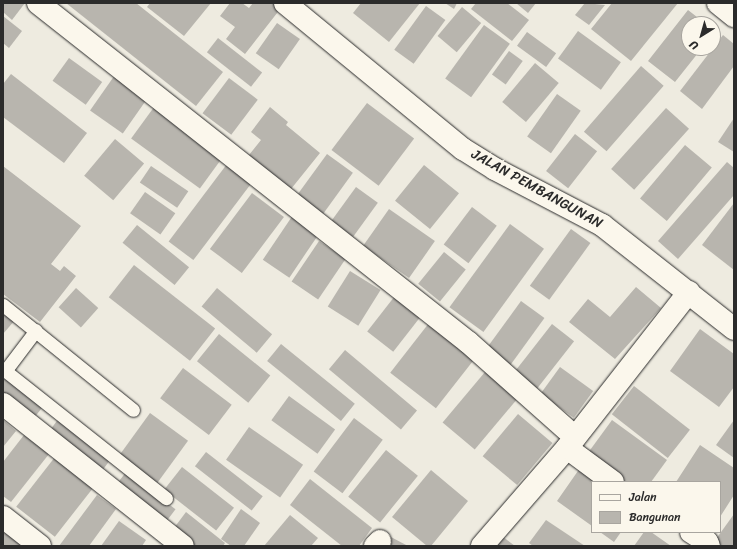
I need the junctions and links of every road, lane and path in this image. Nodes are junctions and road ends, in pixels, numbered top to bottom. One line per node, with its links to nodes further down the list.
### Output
1 (38, 3): 12 (street)
2 (285, 3): 5 (street, JALAN PEMBANGUNAN)
3 (718, 3): 4 (street)
4 (734, 16)
5 (689, 292): 7 (street, JALAN PEMBANGUNAN); 12 (street)
6 (3, 304): 8 (lane)
7 (734, 328)
8 (36, 330): 9 (lane); 11 (lane)
9 (4, 370): 14 (lane)
10 (3, 404): 18 (street)
11 (133, 410)
12 (571, 442): 13 (street); 19 (street)
13 (612, 481)
14 (166, 498)
15 (3, 517): 17 (street)
16 (693, 533): 20 (street)
17 (40, 546)
18 (183, 546)
19 (482, 546)
20 (708, 546)

